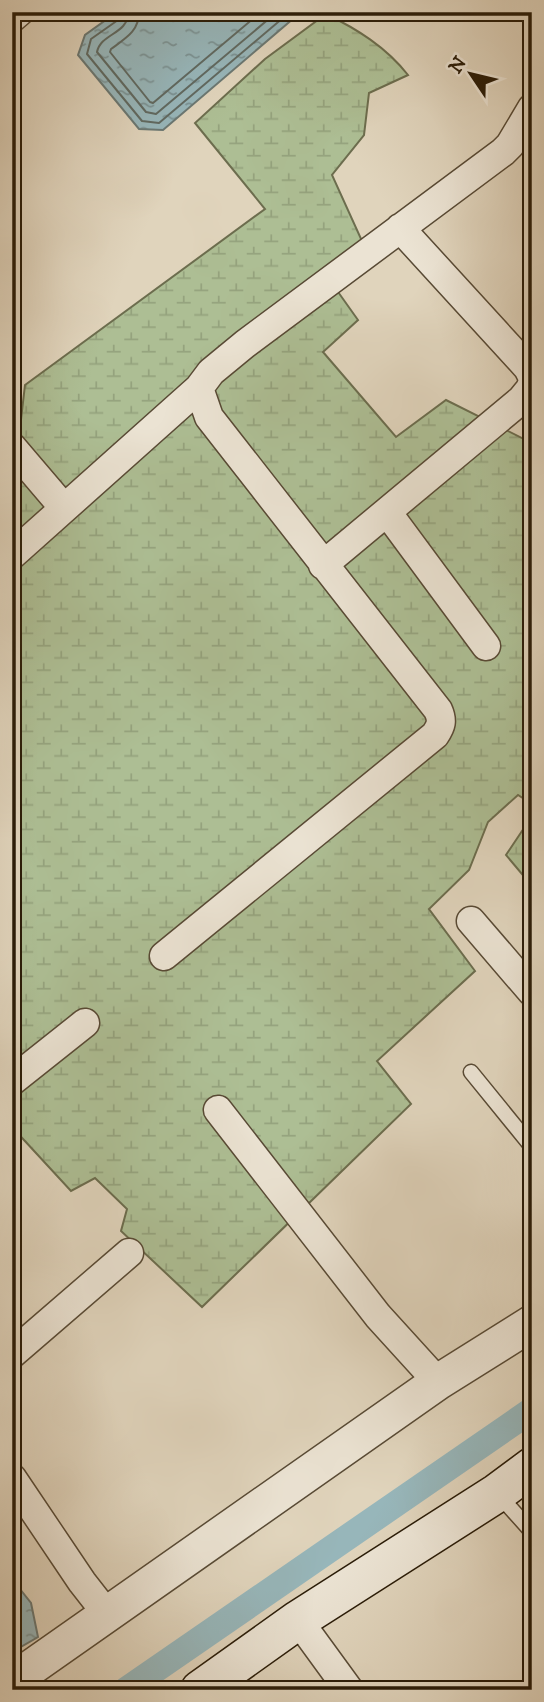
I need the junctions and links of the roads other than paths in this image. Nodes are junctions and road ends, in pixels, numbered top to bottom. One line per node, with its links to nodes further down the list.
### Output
1 (19, 12): 2 (street)
2 (12, 18)
3 (532, 108): 4 (street)
4 (400, 228): 5 (street); 7 (street)
5 (532, 376)
6 (532, 384): 10 (street)
7 (199, 388): 9 (street); 12 (street)
8 (12, 447): 9 (street)
9 (64, 508): 11 (street)
10 (387, 512): 12 (street); 13 (street)
11 (12, 555)
12 (323, 565): 15 (street)
13 (486, 646)
14 (471, 921): 16 (street)
15 (164, 956)
16 (532, 992)
17 (85, 1023): 19 (street)
18 (471, 1072): 21 (lane)
19 (12, 1081)
20 (218, 1110): 25 (street)
21 (532, 1147)
22 (129, 1254): 24 (street)
23 (532, 1323): 25 (street)
24 (12, 1354)
25 (438, 1382): 30 (street)
26 (532, 1467): 28 (main road)
27 (12, 1478): 30 (street)
28 (496, 1493): 29 (lane); 31 (main road)
29 (532, 1532)
30 (107, 1614): 32 (street)
31 (298, 1620): 33 (main road); 34 (street)
32 (12, 1681)
33 (200, 1690)
34 (349, 1690)

